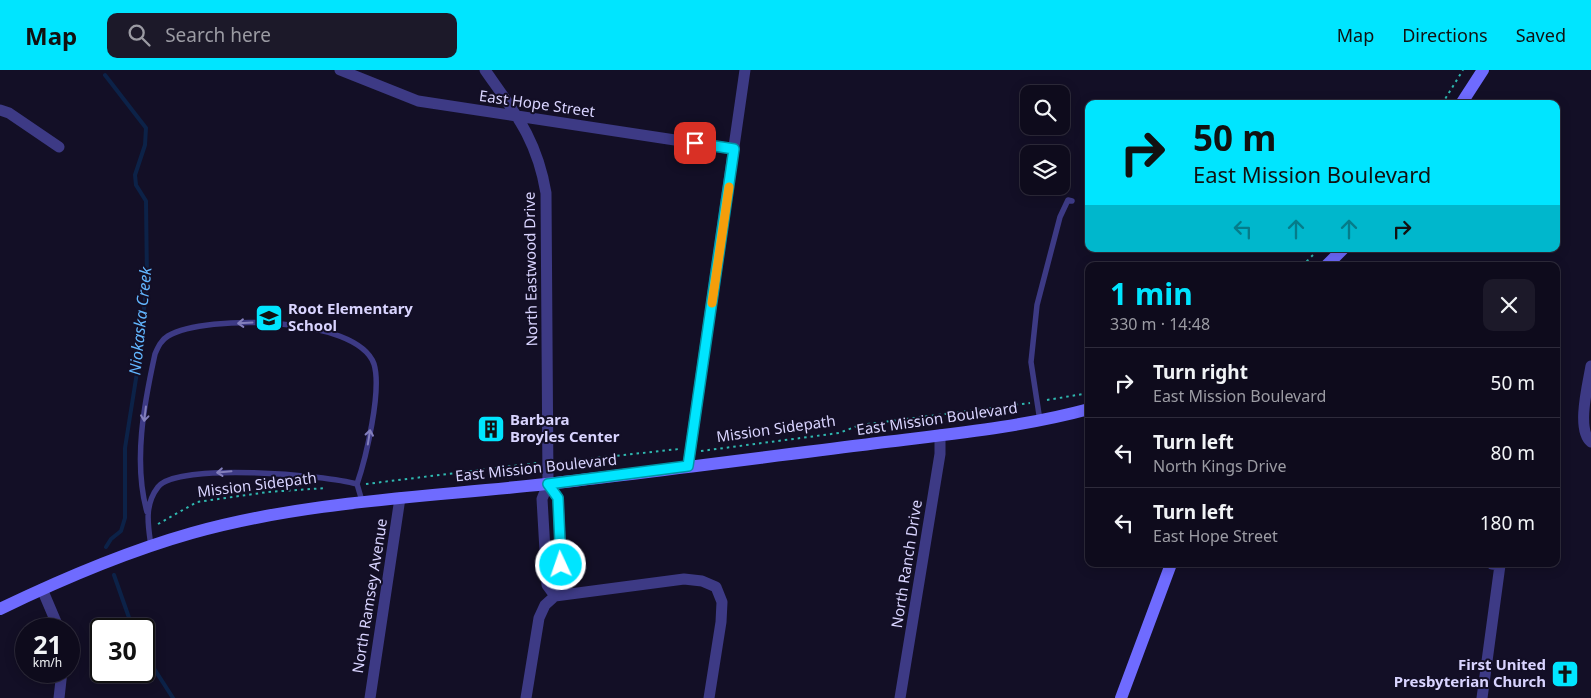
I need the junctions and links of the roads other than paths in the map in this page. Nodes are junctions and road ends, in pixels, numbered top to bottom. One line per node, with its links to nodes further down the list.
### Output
1 (340, 70): 7 (street, East Hope Street)
2 (485, 70): 7 (street, North Eastwood Drive)
3 (744, 70): 9 (street)
4 (1483, 70): 5 (main road)
5 (1464, 100)
6 (0, 110): 8 (street)
7 (517, 116): 9 (street, East Hope Street); 20 (street, North Eastwood Drive)
8 (59, 147)
9 (734, 149): 18 (street)
10 (1072, 201): 15 (lane)
11 (1340, 252): 12 (main road)
12 (1330, 262)
13 (1591, 366): 17 (street)
14 (1085, 411): 15 (main road, East Mission Boulevard)
15 (1040, 421): 16 (main road, East Mission Boulevard)
16 (940, 435): 18 (main road, East Mission Boulevard); 36 (street, North Ranch Drive)
17 (1591, 442)
18 (688, 466): 20 (main road, East Mission Boulevard)
19 (357, 484): 22 (lane); 23 (lane, one-way to 23); 23 (lane, one-way to 23)
20 (548, 484): 21 (main road, East Mission Boulevard); 28 (street); 28 (street)
21 (400, 498): 22 (main road, East Mission Boulevard); 33 (street, North Ramsey Avenue)
22 (363, 503): 24 (main road, East Mission Boulevard)
23 (147, 512): 24 (lane)
24 (151, 546): 27 (main road, East Mission Boulevard)
25 (1171, 567): 37 (main road)
26 (1496, 567): 38 (street)
27 (42, 589): 29 (main road, East Mission Boulevard); 30 (street)
28 (555, 596): 34 (street); 35 (street)
29 (0, 609)
30 (54, 618)
31 (60, 683): 32 (street)
32 (58, 698)
33 (370, 698)
34 (526, 698)
35 (709, 698)
36 (900, 698)
37 (1121, 698)
38 (1482, 698)

